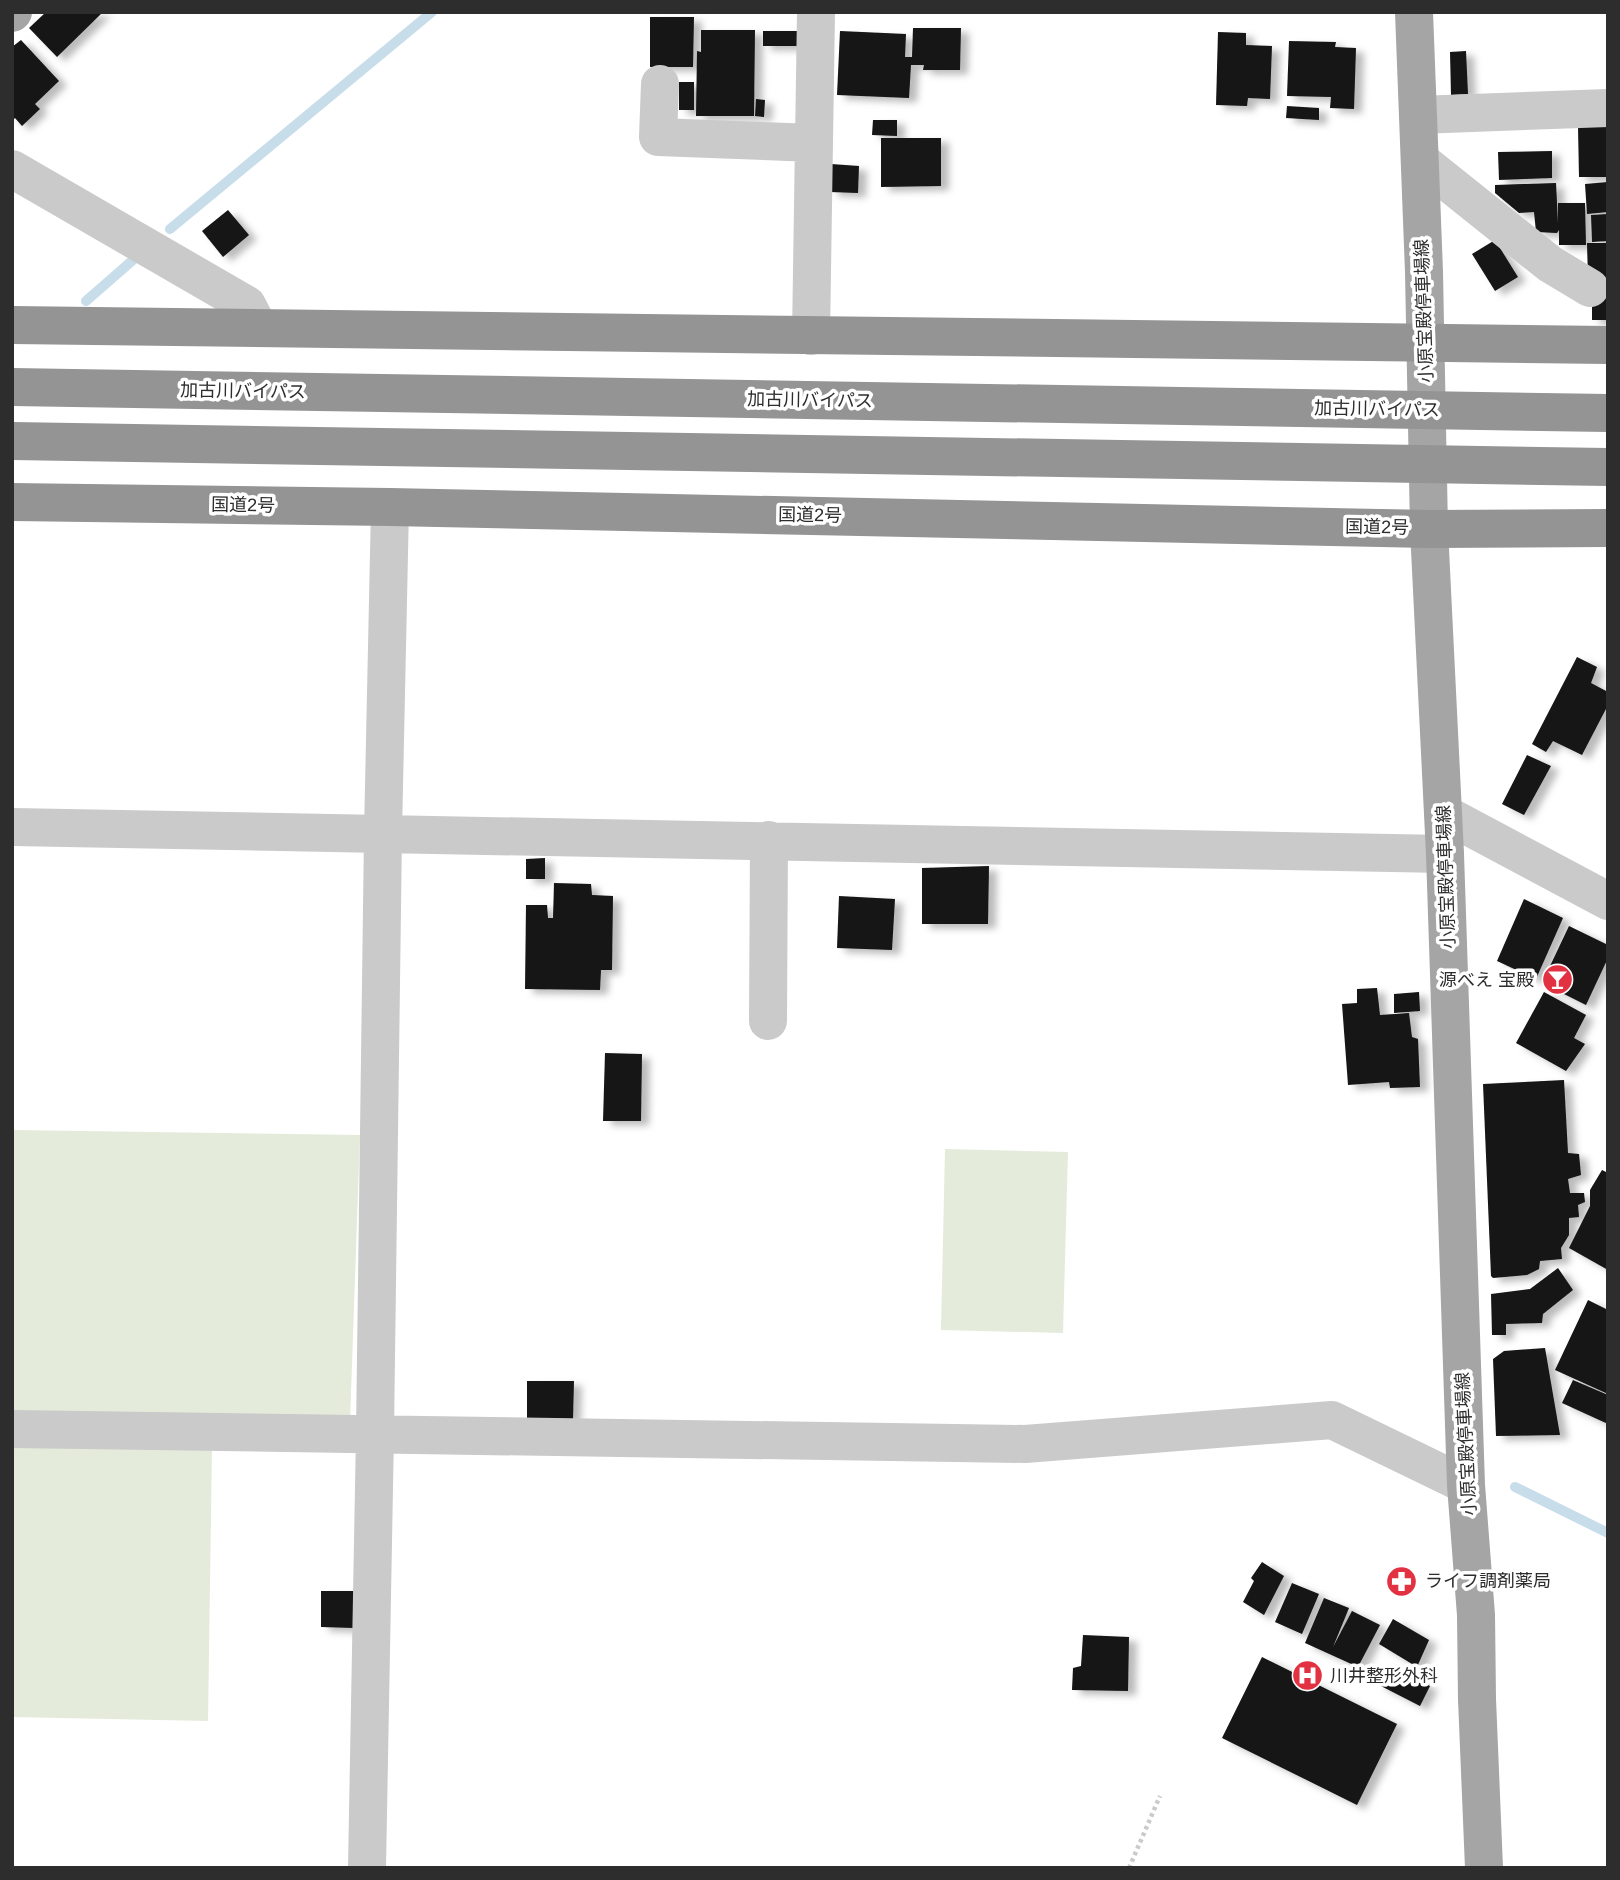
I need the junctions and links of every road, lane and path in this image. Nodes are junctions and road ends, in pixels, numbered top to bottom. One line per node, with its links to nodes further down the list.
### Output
1 (816, 12): 6 (street)
2 (1414, 12): 5 (main road, 小原宝殿停車場線)
3 (660, 84): 6 (street)
4 (1608, 108): 5 (street)
5 (1418, 115): 7 (main road, 小原宝殿停車場線)
6 (814, 143): 12 (street)
7 (1420, 160): 9 (street); 13 (main road, 小原宝殿停車場線)
8 (12, 169): 11 (street)
9 (1590, 288)
10 (12, 325): 11 (highway)
11 (259, 328): 12 (highway)
12 (811, 335): 13 (highway)
13 (1425, 342): 14 (highway); 21 (main road, 小原宝殿停車場線)
14 (1608, 345)
15 (12, 387): 16 (highway, 加古川バイパス)
16 (1608, 413)
17 (12, 441): 18 (highway)
18 (1608, 467)
19 (12, 502): 20 (highway, 国道2号)
20 (390, 507): 21 (highway, 国道2号); 25 (street)
21 (1429, 528): 22 (highway, 国道2号); 23 (main road, 小原宝殿停車場線)
22 (1608, 528)
23 (1443, 813): 27 (main road, 小原宝殿停車場線); 28 (street)
24 (12, 827): 25 (street)
25 (383, 833): 26 (street); 31 (street)
26 (769, 841): 27 (street); 29 (street)
27 (1445, 854): 32 (main road, 小原宝殿停車場線)
28 (1608, 901)
29 (768, 1021)
30 (12, 1429): 31 (street)
31 (375, 1433): 32 (street); 34 (street)
32 (1466, 1485): 36 (main road, 小原宝殿停車場線)
33 (1160, 1796): 35 (path)
34 (367, 1868)
35 (1129, 1868)
36 (1484, 1868)

